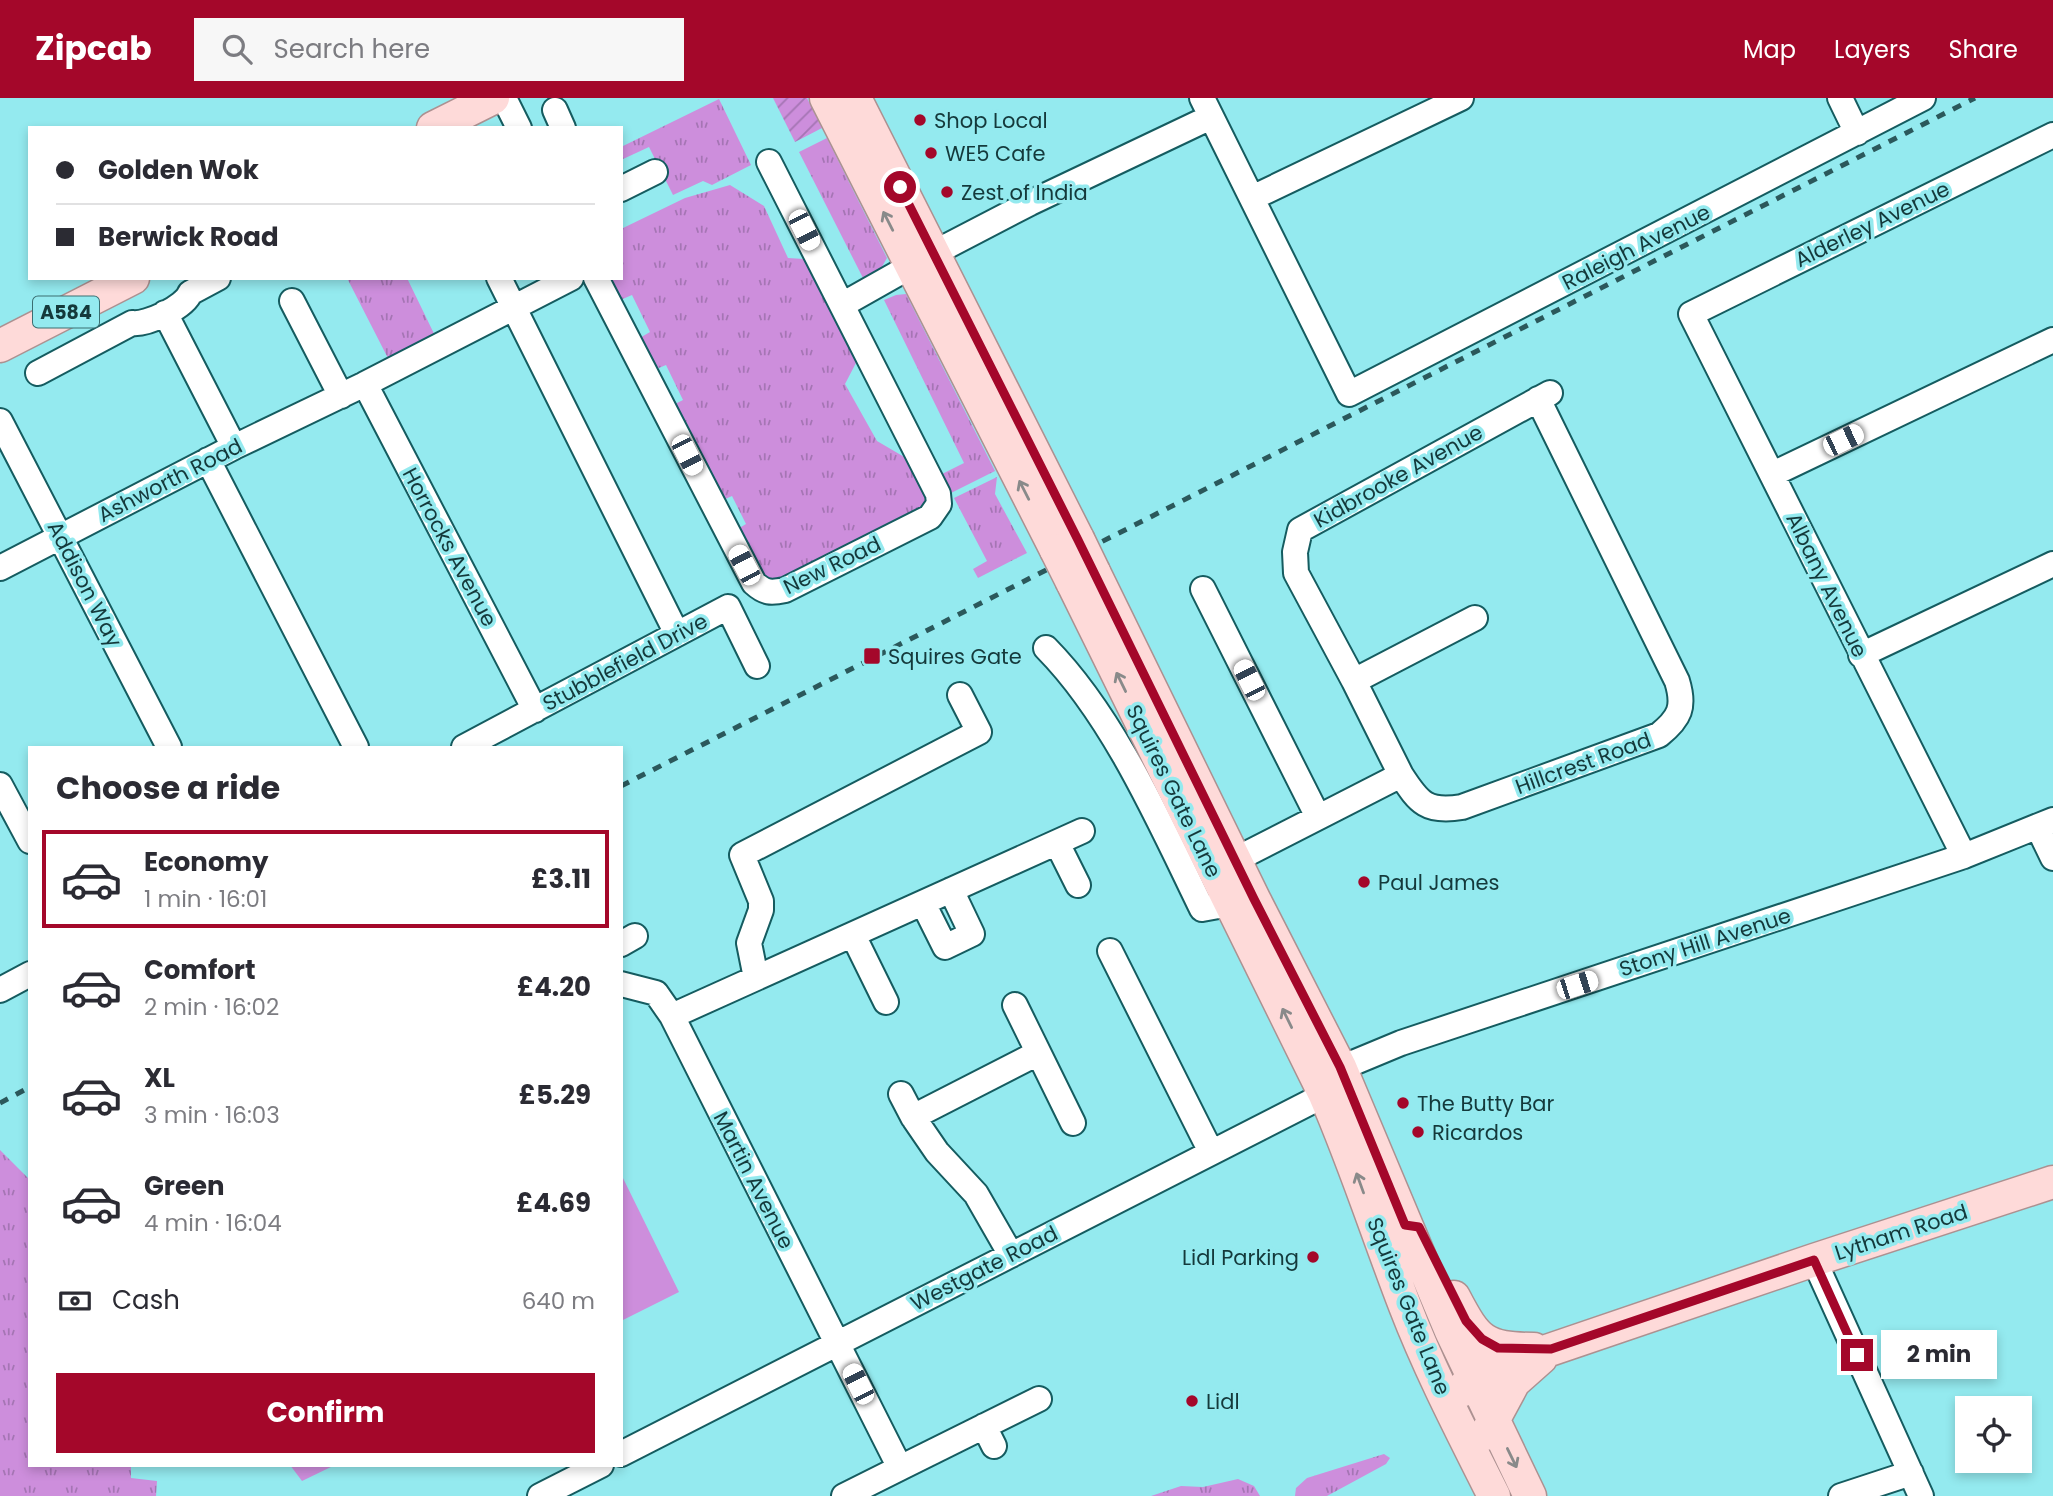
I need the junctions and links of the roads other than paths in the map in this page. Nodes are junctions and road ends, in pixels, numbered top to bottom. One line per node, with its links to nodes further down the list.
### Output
1 (493, 98): 8 (main road)
2 (504, 98): 9 (street)
3 (1461, 98): 15 (street)
4 (1840, 98): 10 (street)
5 (1923, 98): 10 (street, Raleigh Avenue)
6 (837, 99): 16 (main road, Squires Gate Lane)
7 (1206, 107): 15 (street); 16 (street)
8 (437, 126)
9 (518, 126)
10 (1857, 133): 15 (street, Raleigh Avenue)
11 (2053, 135): 26 (street, Alderley Avenue)
12 (769, 162): 23 (street, New Road)
13 (655, 172): 14 (street)
14 (623, 188)
15 (1252, 198)
16 (922, 260): 23 (street); 61 (main road, Squires Gate Lane, bridge)
17 (129, 280): 28 (main road, A584)
18 (214, 280): 25 (street)
19 (500, 280): 24 (street)
20 (567, 280): 24 (street, Ashworth Road)
21 (597, 280): 23 (street, New Road)
22 (292, 300): 31 (street)
23 (842, 305)
24 (515, 307): 30 (street, Ashworth Road); 42 (street)
25 (165, 313): 29 (street); 34 (street)
26 (1691, 314): 36 (street, Albany Avenue)
27 (2053, 340): 36 (street)
28 (0, 346)
29 (38, 373)
30 (365, 384): 31 (street, Ashworth Road); 48 (street, Horrocks Avenue)
31 (341, 396): 34 (street, Ashworth Road)
32 (1544, 396): 46 (street, Kidbrooke Avenue); 52 (street, Hillcrest Road)
33 (0, 421): 37 (street, Addison Way)
34 (234, 447): 35 (street, Ashworth Road)
35 (208, 460): 37 (street, Ashworth Road); 50 (street)
36 (1773, 474): 44 (street, Albany Avenue)
37 (61, 536): 39 (street, Ashworth Road); 49 (street, Addison Way)
38 (2053, 564): 44 (street)
39 (0, 568)
40 (1203, 589): 54 (street)
41 (1475, 618): 46 (street)
42 (677, 634): 45 (street, Stubblefield Drive); 48 (street, Stubblefield Drive)
43 (1046, 648): 64 (street)
44 (1861, 655): 59 (street, Albany Avenue)
45 (757, 666)
46 (1354, 681): 52 (street, Kidbrooke Avenue)
47 (960, 695): 69 (street)
48 (535, 710): 51 (street, Stubblefield Drive)
49 (168, 746)
50 (355, 746)
51 (466, 746)
52 (1401, 775): 54 (street)
53 (3, 799): 57 (street)
54 (1318, 817): 61 (street)
55 (2046, 823): 59 (street, Stony Hill Avenue); 60 (street)
56 (1082, 831): 58 (street)
57 (28, 838)
58 (1057, 843): 62 (street); 63 (street)
59 (1964, 856): 76 (street, Stony Hill Avenue)
60 (2053, 858)
61 (1224, 865): 64 (main road, Squires Gate Lane)
62 (1078, 886)
63 (951, 890): 65 (street); 65 (street)
64 (1242, 902): 76 (main road, Squires Gate Lane)
65 (923, 903): 66 (street)
66 (852, 935): 69 (street); 72 (street)
67 (1110, 951): 80 (street)
68 (28, 975): 71 (street)
69 (755, 978): 74 (street)
70 (623, 985): 74 (street, Martin Avenue)
71 (0, 990)
72 (886, 1002)
73 (1014, 1005): 75 (street)
74 (672, 1016): 85 (street, Martin Avenue)
75 (1038, 1053): 78 (street); 79 (street)
76 (1332, 1081): 80 (street, Westgate Road); 82 (main road, Squires Gate Lane); 89 (main road, Squires Gate Lane, one-way to 76)
77 (901, 1094): 78 (street)
78 (913, 1117): 83 (street)
79 (1073, 1123)
80 (1212, 1152): 83 (street, Westgate Road)
81 (2053, 1182): 84 (main road, Lytham Road)
82 (1405, 1225): 86 (main road); 87 (main road, Squires Gate Lane)
83 (1012, 1255): 85 (street, Westgate Road)
84 (1814, 1260): 86 (main road, Lytham Road); 95 (street)
85 (836, 1343): 91 (street, Westgate Road); 94 (street, Martin Avenue)
86 (1551, 1349): 87 (main road, Lytham Road); 90 (main road, Lytham Road)
87 (1473, 1376): 89 (main road); 90 (main road, Squires Gate Lane)
88 (1039, 1399): 94 (street)
89 (1449, 1406): 92 (main road, Squires Gate Lane)
90 (1493, 1421): 92 (main road, Lytham Road); 99 (main road, Squires Gate Lane, one-way to 99)
91 (623, 1453)
92 (1474, 1456): 98 (main road, Squires Gate Lane)
93 (597, 1467): 96 (street)
94 (900, 1468): 97 (street)
95 (1910, 1473): 100 (street); 101 (street)
96 (540, 1496)
97 (844, 1496)
98 (1494, 1496)
99 (1530, 1496)
100 (1841, 1496)
101 (1922, 1496)

